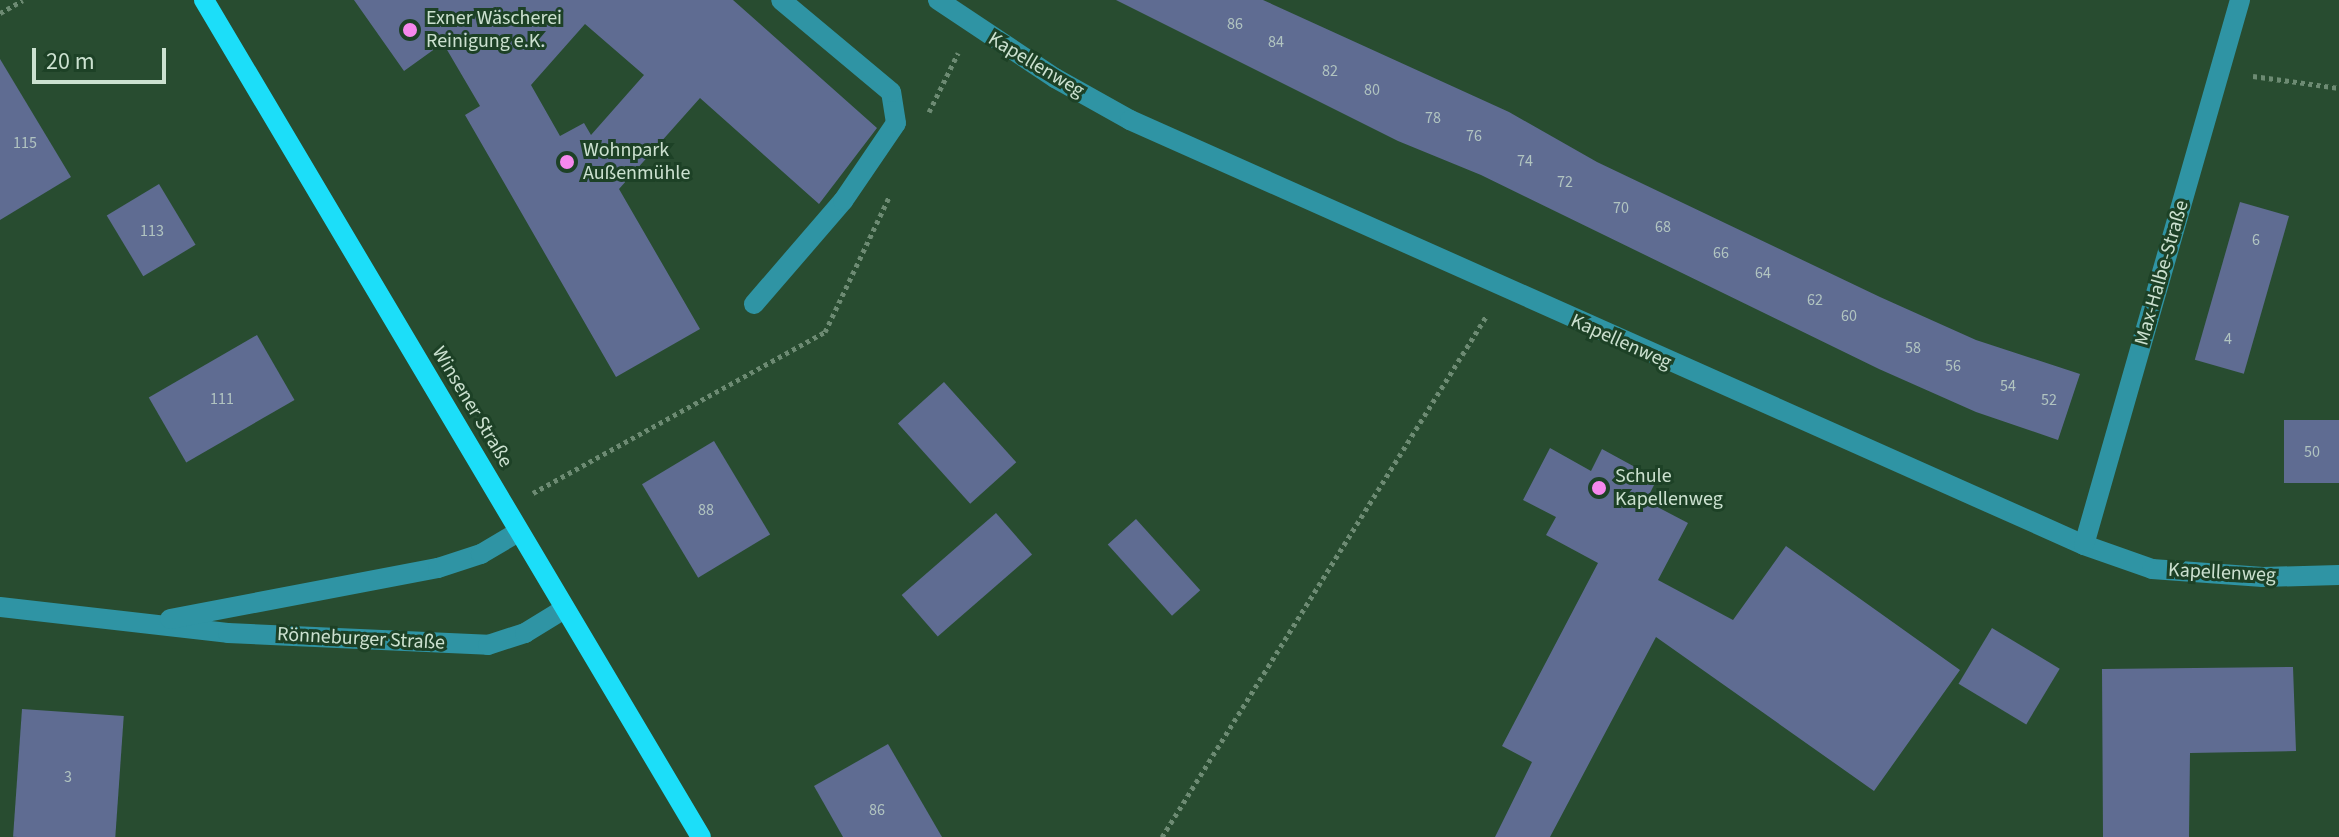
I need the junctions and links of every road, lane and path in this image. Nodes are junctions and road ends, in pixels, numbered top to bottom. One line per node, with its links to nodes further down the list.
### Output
1 (23, 0): 6 (path)
2 (204, 0): 11 (main road, Winsener Straße)
3 (938, 0): 9 (street, Kapellenweg)
4 (2240, 0): 7 (street, Max-Halbe-Straße)
5 (786, 1): 10 (street)
6 (0, 13)
7 (2220, 71): 8 (path); 12 (street, Max-Halbe-Straße)
8 (2339, 88)
9 (1502, 290): 12 (street, Kapellenweg); 18 (path)
10 (754, 304)
11 (518, 532): 15 (main road, Winsener Straße); 16 (street, Rönneburger Straße)
12 (2084, 545): 13 (street, Kapellenweg)
13 (2339, 575)
14 (0, 607): 16 (street, Rönneburger Straße)
15 (564, 609): 16 (street, Rönneburger Straße); 17 (main road, Winsener Straße)
16 (150, 623)
17 (701, 837)
18 (1162, 837)

